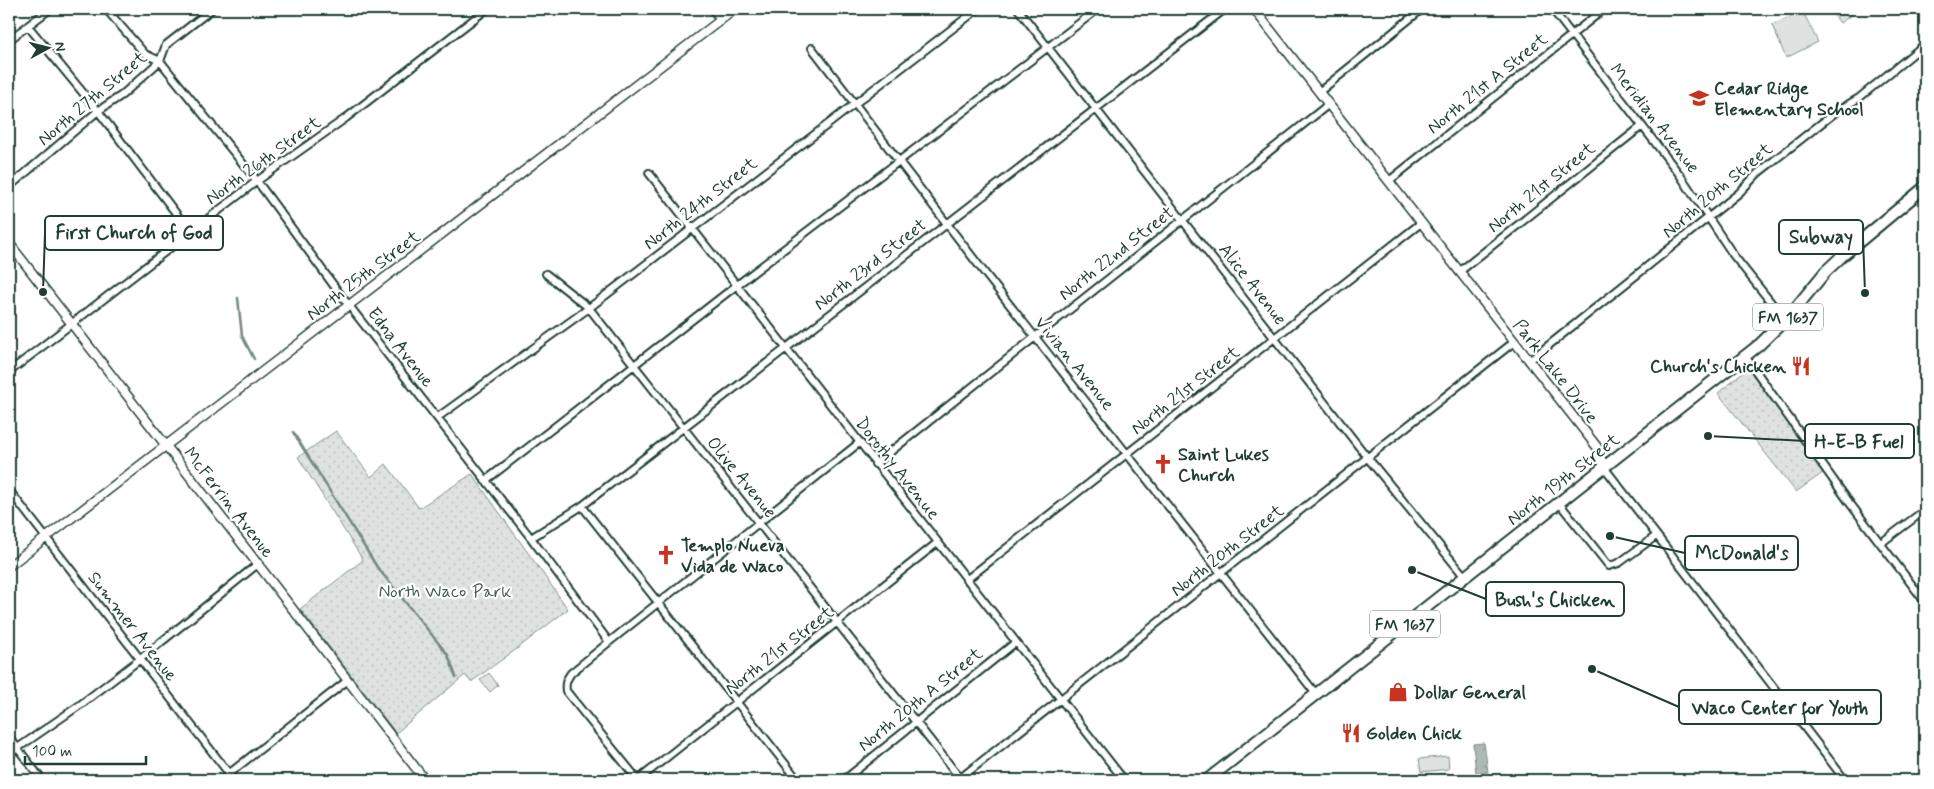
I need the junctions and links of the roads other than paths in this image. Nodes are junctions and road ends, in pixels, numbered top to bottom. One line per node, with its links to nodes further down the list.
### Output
1 (50, 9): 16 (street)
2 (106, 9): 22 (street, Edna Avenue)
3 (212, 9): 22 (street, North 27th Street)
4 (487, 9): 31 (street, North 26th Street)
5 (712, 9): 15 (street)
6 (735, 9): 15 (street, North 25th Street)
7 (978, 9): 24 (street, North 24th Street)
8 (1018, 9): 20 (street, Alice Avenue)
9 (1098, 9): 20 (street)
10 (1225, 9): 26 (street, North 23rd Street)
11 (1254, 9): 23 (street, Park Lake Drive)
12 (1422, 9): 23 (street)
13 (1552, 9): 17 (street, Meridian Avenue)
14 (1604, 9): 17 (street, North 21st A Street)
15 (721, 20): 45 (street, North 25th Street)
16 (28, 26): 18 (street); 27 (street)
17 (1572, 34): 28 (street, Meridian Avenue); 32 (street, North 21st A Street)
18 (9, 40)
19 (1925, 44): 35 (street, North 20th Street)
20 (1048, 47): 26 (street, Alice Avenue); 29 (street)
21 (812, 48): 24 (street, Vivian Avenue)
22 (160, 60): 27 (street, North 27th Street); 31 (street, Edna Avenue)
23 (1319, 92): 25 (street, Park Lake Drive)
24 (855, 103): 29 (street, Vivian Avenue); 39 (street, North 24th Street)
25 (1329, 104): 32 (street, Park Lake Drive); 36 (street, North 22nd Street)
26 (1096, 108): 36 (street, Alice Avenue); 38 (street, North 23rd Street)
27 (98, 111): 33 (street, North 27th Street); 40 (street)
28 (1642, 126): 35 (street, Meridian Avenue); 42 (street, North 21st Street)
29 (899, 161): 38 (street, Vivian Avenue); 44 (street)
30 (649, 173): 39 (street, Dorothy Avenue)
31 (257, 181): 40 (street, North 26th Street); 45 (street, Edna Avenue)
32 (1389, 181): 37 (street, Park Lake Drive)
33 (9, 187)
34 (1925, 187): 47 (main road, North 19th Street / FM 1637)
35 (1710, 217): 47 (street, Meridian Avenue); 54 (street, North 20th Street)
36 (1183, 220): 49 (street, North 22nd Street); 50 (street, Alice Avenue)
37 (1421, 223): 42 (street, Park Lake Drive); 50 (street, North 21st Street)
38 (947, 224): 49 (street, Vivian Avenue); 52 (street, North 23rd Street)
39 (692, 228): 44 (street, Dorothy Avenue); 46 (street, North 24th Street)
40 (191, 233): 48 (street, North 26th Street)
41 (9, 243): 48 (street, McFerrin Avenue)
42 (1459, 272): 51 (street, Park Lake Drive)
43 (546, 274): 46 (street, Olive Avenue)
44 (737, 285): 52 (street, Dorothy Avenue); 55 (street)
45 (349, 304): 57 (street, Edna Avenue); 60 (street, North 25th Street)
46 (589, 308): 55 (street, Olive Avenue); 57 (street, North 24th Street)
47 (1785, 320): 53 (main road, North 19th Street / FM 1637)
48 (71, 324): 56 (street, North 26th Street); 60 (street, McFerrin Avenue)
49 (1035, 336): 61 (street, Vivian Avenue); 63 (street, North 22nd Street)
50 (1276, 338): 61 (street, North 21st Street); 62 (street, Alice Avenue)
51 (1514, 342): 54 (street, Park Lake Drive); 62 (street, North 20th Street)
52 (785, 348): 58 (street, North 23rd Street); 59 (street, Dorothy Avenue)
53 (1745, 356): 64 (main road, North 19th Street / FM 1637); 75 (street)
54 (1529, 361): 64 (street, Park Lake Drive)
55 (634, 366): 58 (street, Olive Avenue); 65 (street)
56 (9, 372)
57 (438, 417): 65 (street, Edna Avenue)
58 (683, 427): 68 (street, North 23rd Street); 70 (street, Olive Avenue)
59 (859, 442): 63 (street, Dorothy Avenue); 70 (street)
60 (165, 446): 72 (street, North 25th Street); 76 (street, McFerrin Avenue)
61 (1128, 454): 78 (street, Vivian Avenue); 80 (street, North 21st Street)
62 (1367, 457): 78 (street, North 20th Street); 79 (street, Alice Avenue)
63 (876, 464): 74 (street, Dorothy Avenue)
64 (1604, 467): 67 (main road, North 19th Street / FM 1637); 71 (street, Park Lake Drive)
65 (485, 481): 73 (street, Edna Avenue)
66 (9, 490): 72 (street, Summer Avenue)
67 (1559, 503): 71 (street); 79 (main road, North 19th Street / FM 1637)
68 (582, 506): 73 (street, North 23rd Street); 82 (street)
69 (1925, 510): 75 (street)
70 (759, 522): 82 (street); 83 (street, Olive Avenue)
71 (1656, 536): 106 (street, Park Lake Drive)
72 (45, 538): 77 (street, North 25th Street); 86 (street, Summer Avenue)
73 (531, 538): 84 (street, Edna Avenue)
74 (937, 543): 80 (street, Dorothy Avenue); 83 (street, North 21st Street)
75 (1881, 543): 81 (street)
76 (259, 563): 86 (street); 87 (street, McFerrin Avenue)
77 (9, 566)
78 (1221, 574): 88 (street, Vivian Avenue); 89 (street, North 20th Street)
79 (1465, 578): 88 (main road, North 19th Street / FM 1637)
80 (966, 580): 85 (street, Dorothy Avenue)
81 (1925, 602)
82 (658, 603): 84 (street); 90 (street)
83 (839, 622): 90 (street, North 21st Street); 91 (street, Olive Avenue)
84 (609, 642): 101 (street)
85 (1016, 642): 89 (street, Dorothy Avenue); 91 (street, North 20th A Street)
86 (140, 660): 93 (street); 95 (street, Summer Avenue)
87 (348, 680): 95 (street); 100 (street, McFerrin Avenue)
88 (1316, 694): 105 (main road, North 19th Street / FM 1637)
89 (1061, 699): 96 (street, North 20th Street); 104 (street, Dorothy Avenue)
90 (737, 703): 101 (street, North 21st Street); 102 (street)
91 (917, 722): 96 (street, Olive Avenue); 103 (street, North 20th A Street)
92 (9, 737): 93 (street)
93 (17, 748): 94 (street); 97 (street)
94 (9, 754)
95 (229, 774): 98 (street); 99 (street, Summer Avenue)
96 (959, 779)
97 (42, 780)
98 (221, 780)
99 (234, 780)
100 (425, 780)
101 (638, 780)
102 (798, 780)
103 (844, 780)
104 (1124, 780)
105 (1207, 780)
106 (1845, 780)

